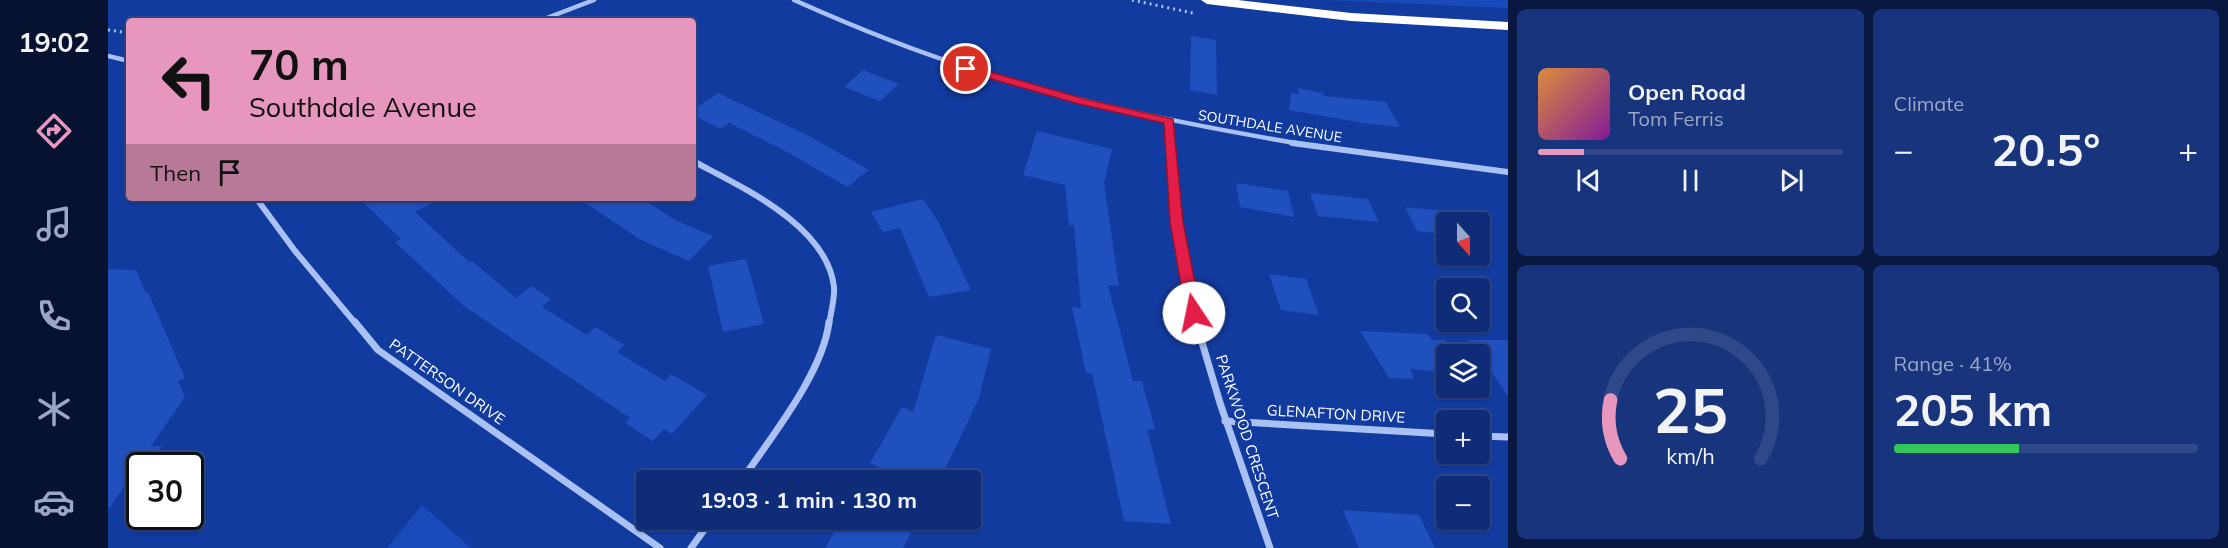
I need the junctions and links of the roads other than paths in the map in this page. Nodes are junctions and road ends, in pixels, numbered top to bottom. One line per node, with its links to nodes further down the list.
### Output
1 (594, 0): 4 (street)
2 (794, 0): 8 (street, SOUTHDALE AVENUE)
3 (1207, 0): 5 (highway)
4 (547, 18)
5 (1508, 26)
6 (108, 56): 7 (street)
7 (126, 60)
8 (1169, 121): 10 (street, SOUTHDALE AVENUE); 12 (street, PARKWOOD CRESCENT)
9 (696, 163): 16 (street)
10 (1508, 172)
11 (258, 201): 18 (street, PATTERSON DRIVE)
12 (1225, 421): 13 (street, GLENAFTON DRIVE); 20 (street, PARKWOOD CRESCENT)
13 (1436, 433)
14 (1490, 436): 15 (street)
15 (1508, 437)
16 (749, 470)
17 (704, 530): 19 (street)
18 (660, 548)
19 (691, 548)
20 (1270, 548)

